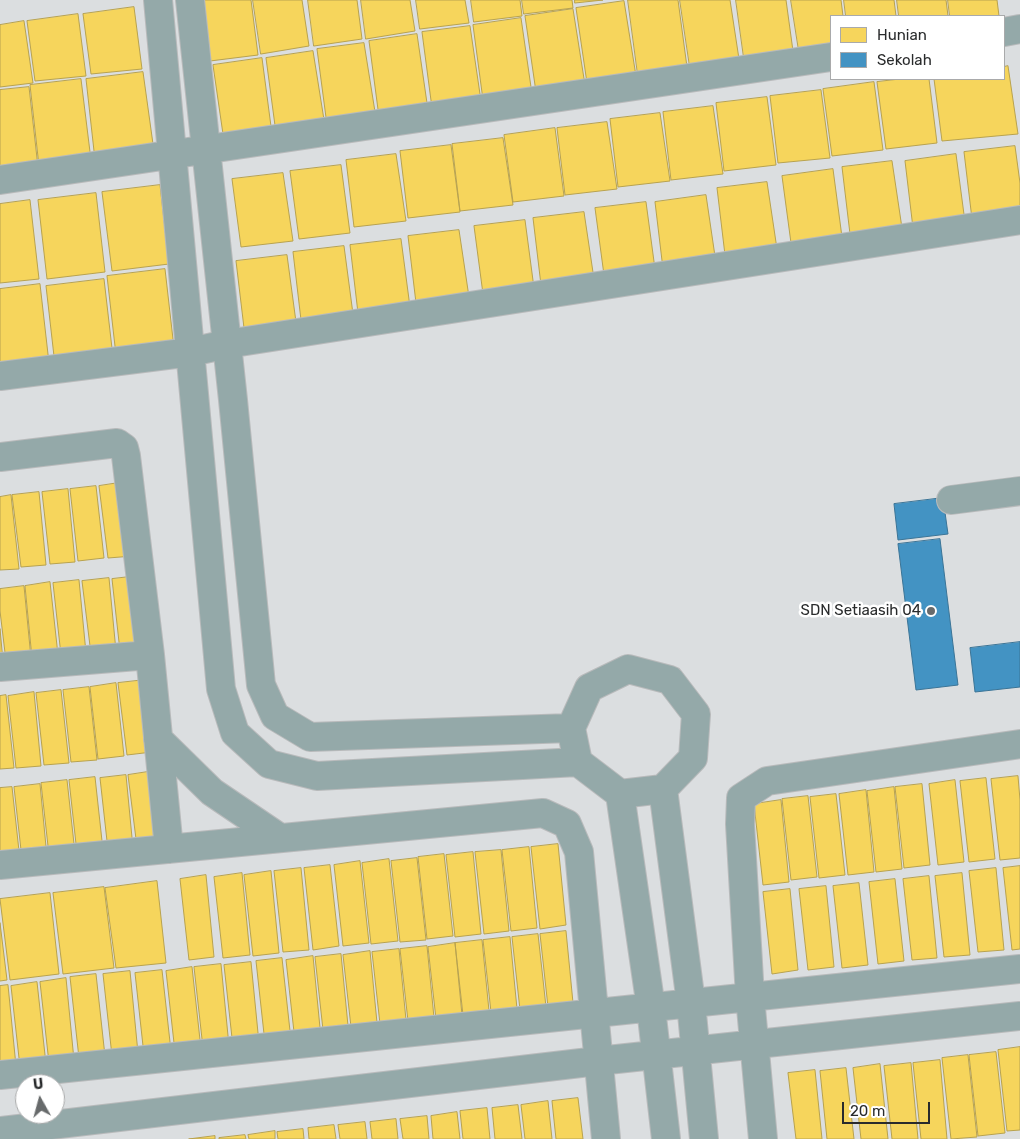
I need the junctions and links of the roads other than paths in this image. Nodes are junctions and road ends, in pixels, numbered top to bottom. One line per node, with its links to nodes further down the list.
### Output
1 (158, 0): 7 (street)
2 (190, 0): 6 (street)
3 (1020, 29): 4 (street)
4 (1005, 32)
5 (830, 57): 6 (street)
6 (205, 149): 7 (street); 10 (street)
7 (172, 154): 8 (street); 11 (street)
8 (0, 180)
9 (1020, 220): 10 (street)
10 (227, 344): 11 (street); 18 (street)
11 (191, 352): 12 (street); 21 (street)
12 (0, 376)
13 (0, 456): 16 (street)
14 (1020, 491): 15 (street)
15 (951, 500)
16 (150, 655): 17 (street); 19 (street)
17 (0, 667)
18 (571, 728): 21 (street); 22 (street)
19 (158, 740): 24 (street); 25 (street)
20 (1020, 744): 28 (street)
21 (578, 762): 23 (street)
22 (663, 789): 23 (street); 29 (street)
23 (620, 794): 30 (street)
24 (280, 838): 25 (street); 31 (street)
25 (169, 848): 26 (street)
26 (0, 865)
27 (1020, 969): 28 (street)
28 (750, 998): 29 (street); 33 (street)
29 (690, 1003): 30 (street); 34 (street)
30 (651, 1008): 31 (street); 35 (street)
31 (594, 1014): 36 (street); 37 (street)
32 (1020, 1016): 33 (street)
33 (754, 1044): 34 (street); 42 (street)
34 (695, 1051): 35 (street); 41 (street)
35 (657, 1055): 36 (street); 40 (street)
36 (598, 1061): 38 (street); 39 (street)
37 (0, 1075)
38 (0, 1131)
39 (606, 1139)
40 (666, 1139)
41 (704, 1139)
42 (764, 1139)

